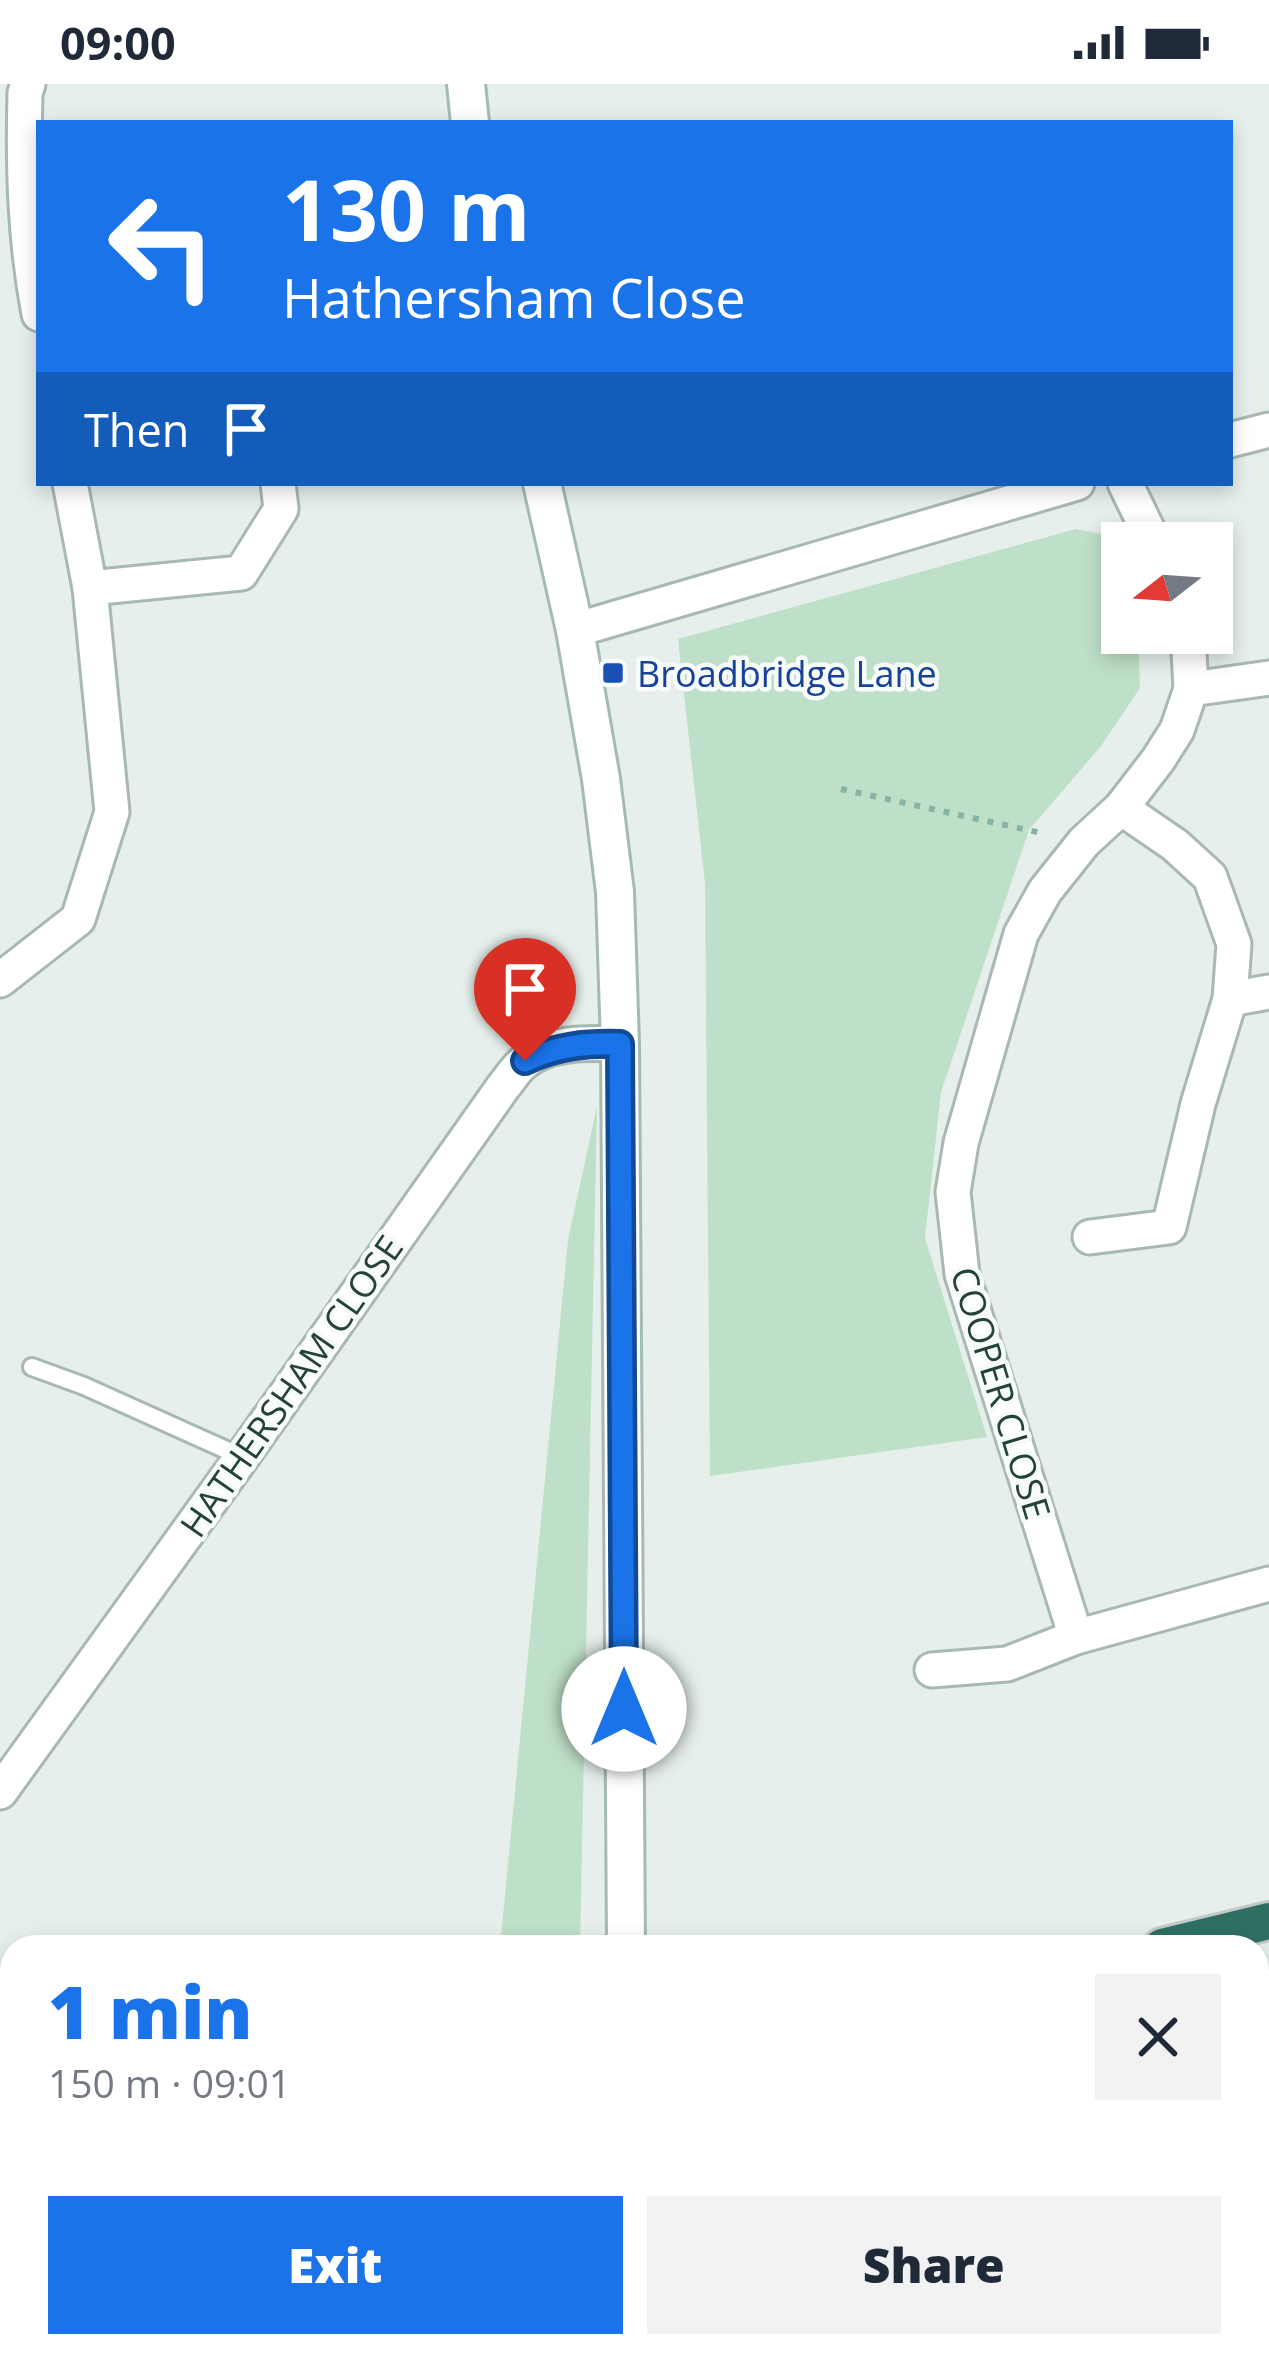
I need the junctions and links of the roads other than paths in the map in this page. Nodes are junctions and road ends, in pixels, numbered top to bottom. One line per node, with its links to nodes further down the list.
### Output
1 (28, 84): 4 (street)
2 (466, 84): 3 (street)
3 (470, 120)
4 (15, 262): 5 (street)
5 (36, 308)
6 (1269, 430): 7 (street)
7 (1233, 439)
8 (71, 486): 14 (street)
9 (278, 486): 14 (street)
10 (543, 486): 15 (street)
11 (1067, 486): 15 (street)
12 (1127, 486): 13 (street)
13 (1144, 522)
14 (90, 589): 20 (street)
15 (574, 630): 23 (street)
16 (1189, 654): 18 (street, COOPER CLOSE)
17 (1269, 678): 18 (street)
18 (1191, 689): 19 (street, COOPER CLOSE)
19 (1121, 808): 22 (street); 28 (street, COOPER CLOSE)
20 (0, 980)
21 (1269, 992): 22 (street)
22 (1230, 999): 24 (street)
23 (620, 1044): 26 (street, HATHERSHAM CLOSE); 32 (street)
24 (1090, 1238)
25 (32, 1367): 26 (lane)
26 (242, 1456): 30 (street, HATHERSHAM CLOSE)
27 (1269, 1583): 28 (street)
28 (1076, 1637): 29 (street)
29 (932, 1670)
30 (0, 1792)
31 (1269, 1921): 33 (highway)
32 (626, 1935)
33 (1211, 1935)

